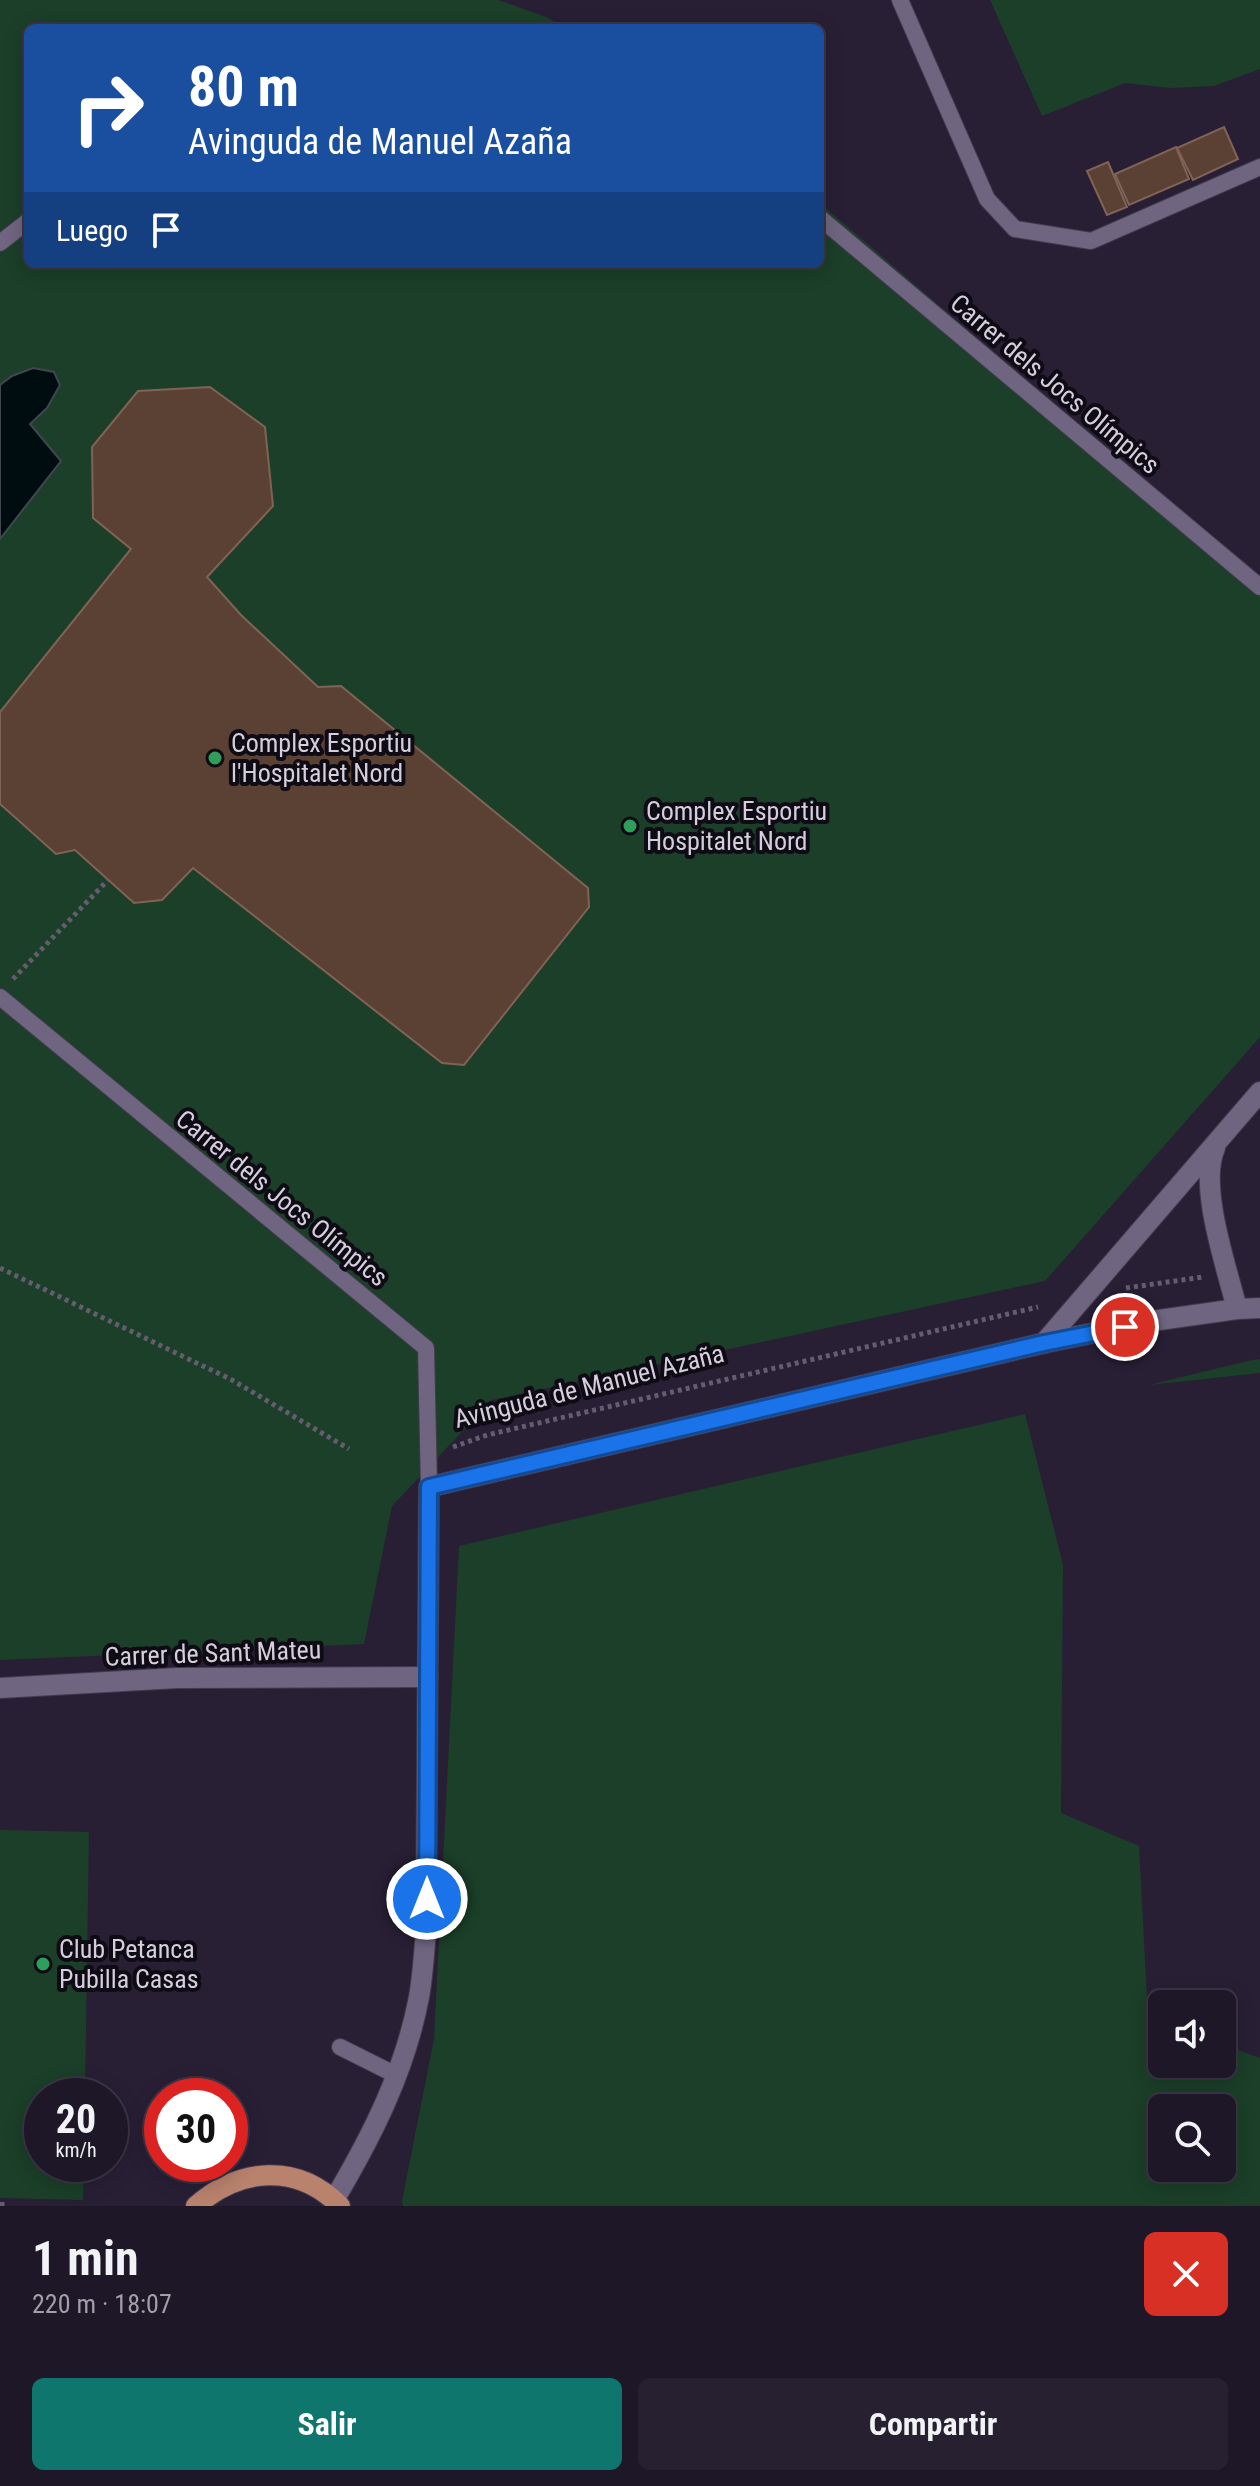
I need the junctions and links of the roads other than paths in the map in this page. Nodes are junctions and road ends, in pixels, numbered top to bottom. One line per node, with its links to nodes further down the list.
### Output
1 (900, 0): 2 (lane)
2 (1260, 167)
3 (824, 221): 6 (lane, Carrer dels Jocs Olímpics)
4 (24, 224): 5 (lane)
5 (0, 243)
6 (1260, 587)
7 (0, 997): 13 (lane, Carrer dels Jocs Olímpics)
8 (1260, 1092): 9 (street)
9 (1224, 1135): 11 (street); 12 (street)
10 (1260, 1308): 11 (street)
11 (1237, 1309): 12 (street)
12 (1044, 1343): 13 (street)
13 (429, 1487): 14 (street)
14 (428, 1677): 15 (street, Carrer de Sant Mateu); 17 (street)
15 (0, 1688)
16 (340, 2047): 17 (lane)
17 (398, 2076): 18 (street)
18 (337, 2203): 19 (main road)
19 (196, 2206)

